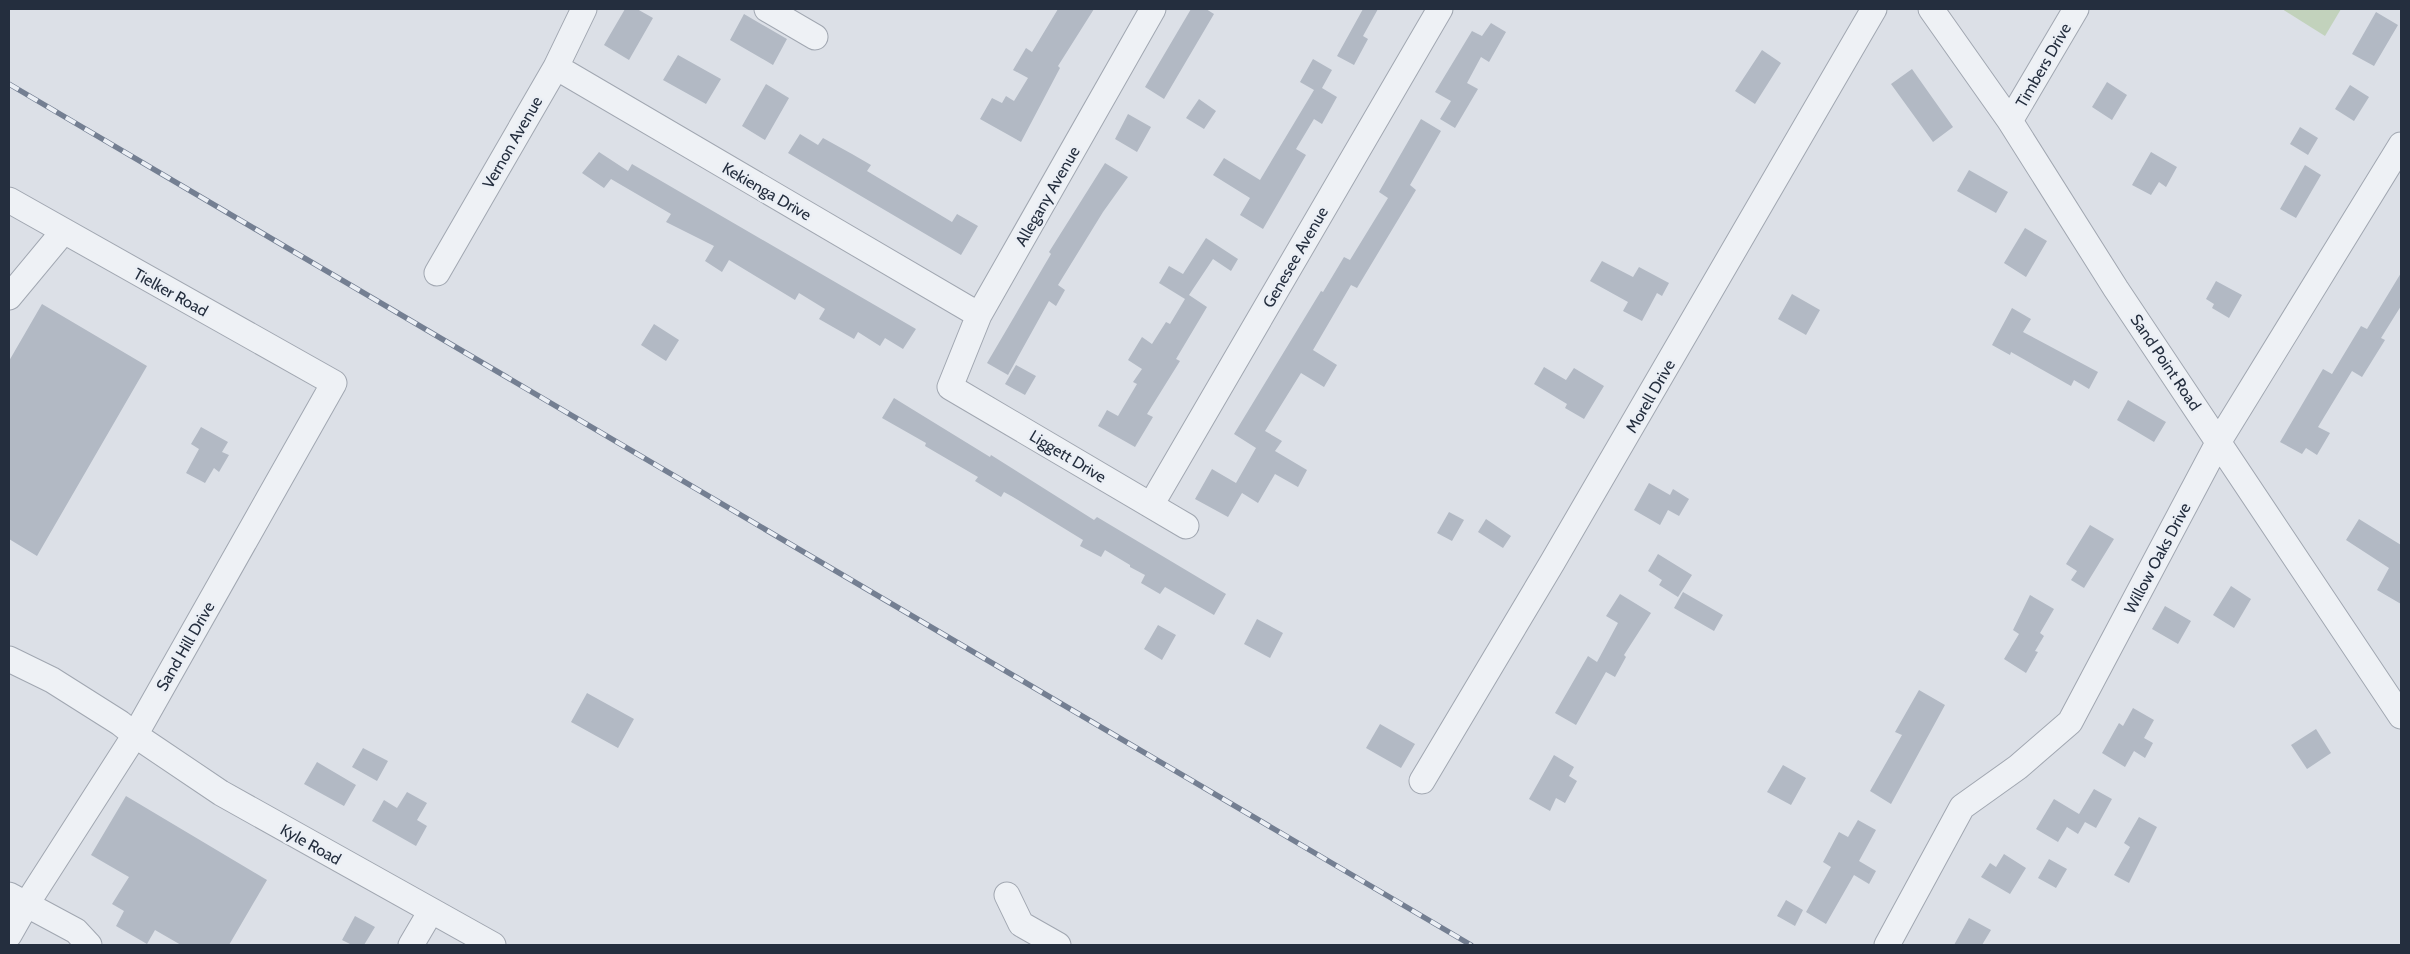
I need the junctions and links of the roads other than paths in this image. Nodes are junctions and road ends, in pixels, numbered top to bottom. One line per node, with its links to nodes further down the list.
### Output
1 (584, 9): 9 (street, Vernon Avenue)
2 (767, 9): 8 (street)
3 (1153, 9): 16 (street, Allegany Avenue)
4 (1440, 9): 20 (street, Genesee Avenue)
5 (1874, 9): 25 (street, Morell Drive)
6 (1931, 9): 10 (street, Sand Point Road)
7 (2076, 9): 10 (street, Timbers Drive)
8 (815, 37)
9 (556, 67): 14 (street, Vernon Avenue); 16 (street, Kekienga Drive)
10 (2010, 122): 19 (street, Sand Point Road)
11 (2401, 144): 19 (street, Willow Oaks Drive)
12 (9, 200): 13 (street, Tielker Road)
13 (63, 232): 15 (street); 17 (street, Tielker Road)
14 (437, 272)
15 (9, 297)
16 (979, 315): 18 (street, Allegany Avenue)
17 (334, 383): 24 (street, Sand Hill Drive)
18 (950, 387): 20 (street, Liggett Drive)
19 (2219, 441): 23 (street, Sand Point Road); 34 (street, Willow Oaks Drive)
20 (1151, 505): 21 (street, Liggett Drive)
21 (1186, 526)
22 (9, 659): 24 (street, Kyle Road)
23 (2401, 716)
24 (134, 735): 27 (street, Sand Hill Drive); 28 (street, Kyle Road)
25 (1422, 781)
26 (1007, 895): 33 (street)
27 (17, 900): 29 (street, Sand Hill Drive); 30 (street)
28 (431, 911): 31 (street); 32 (street, Kyle Road)
29 (9, 935)
30 (89, 945)
31 (411, 945)
32 (493, 945)
33 (1058, 945)
34 (1887, 945)

